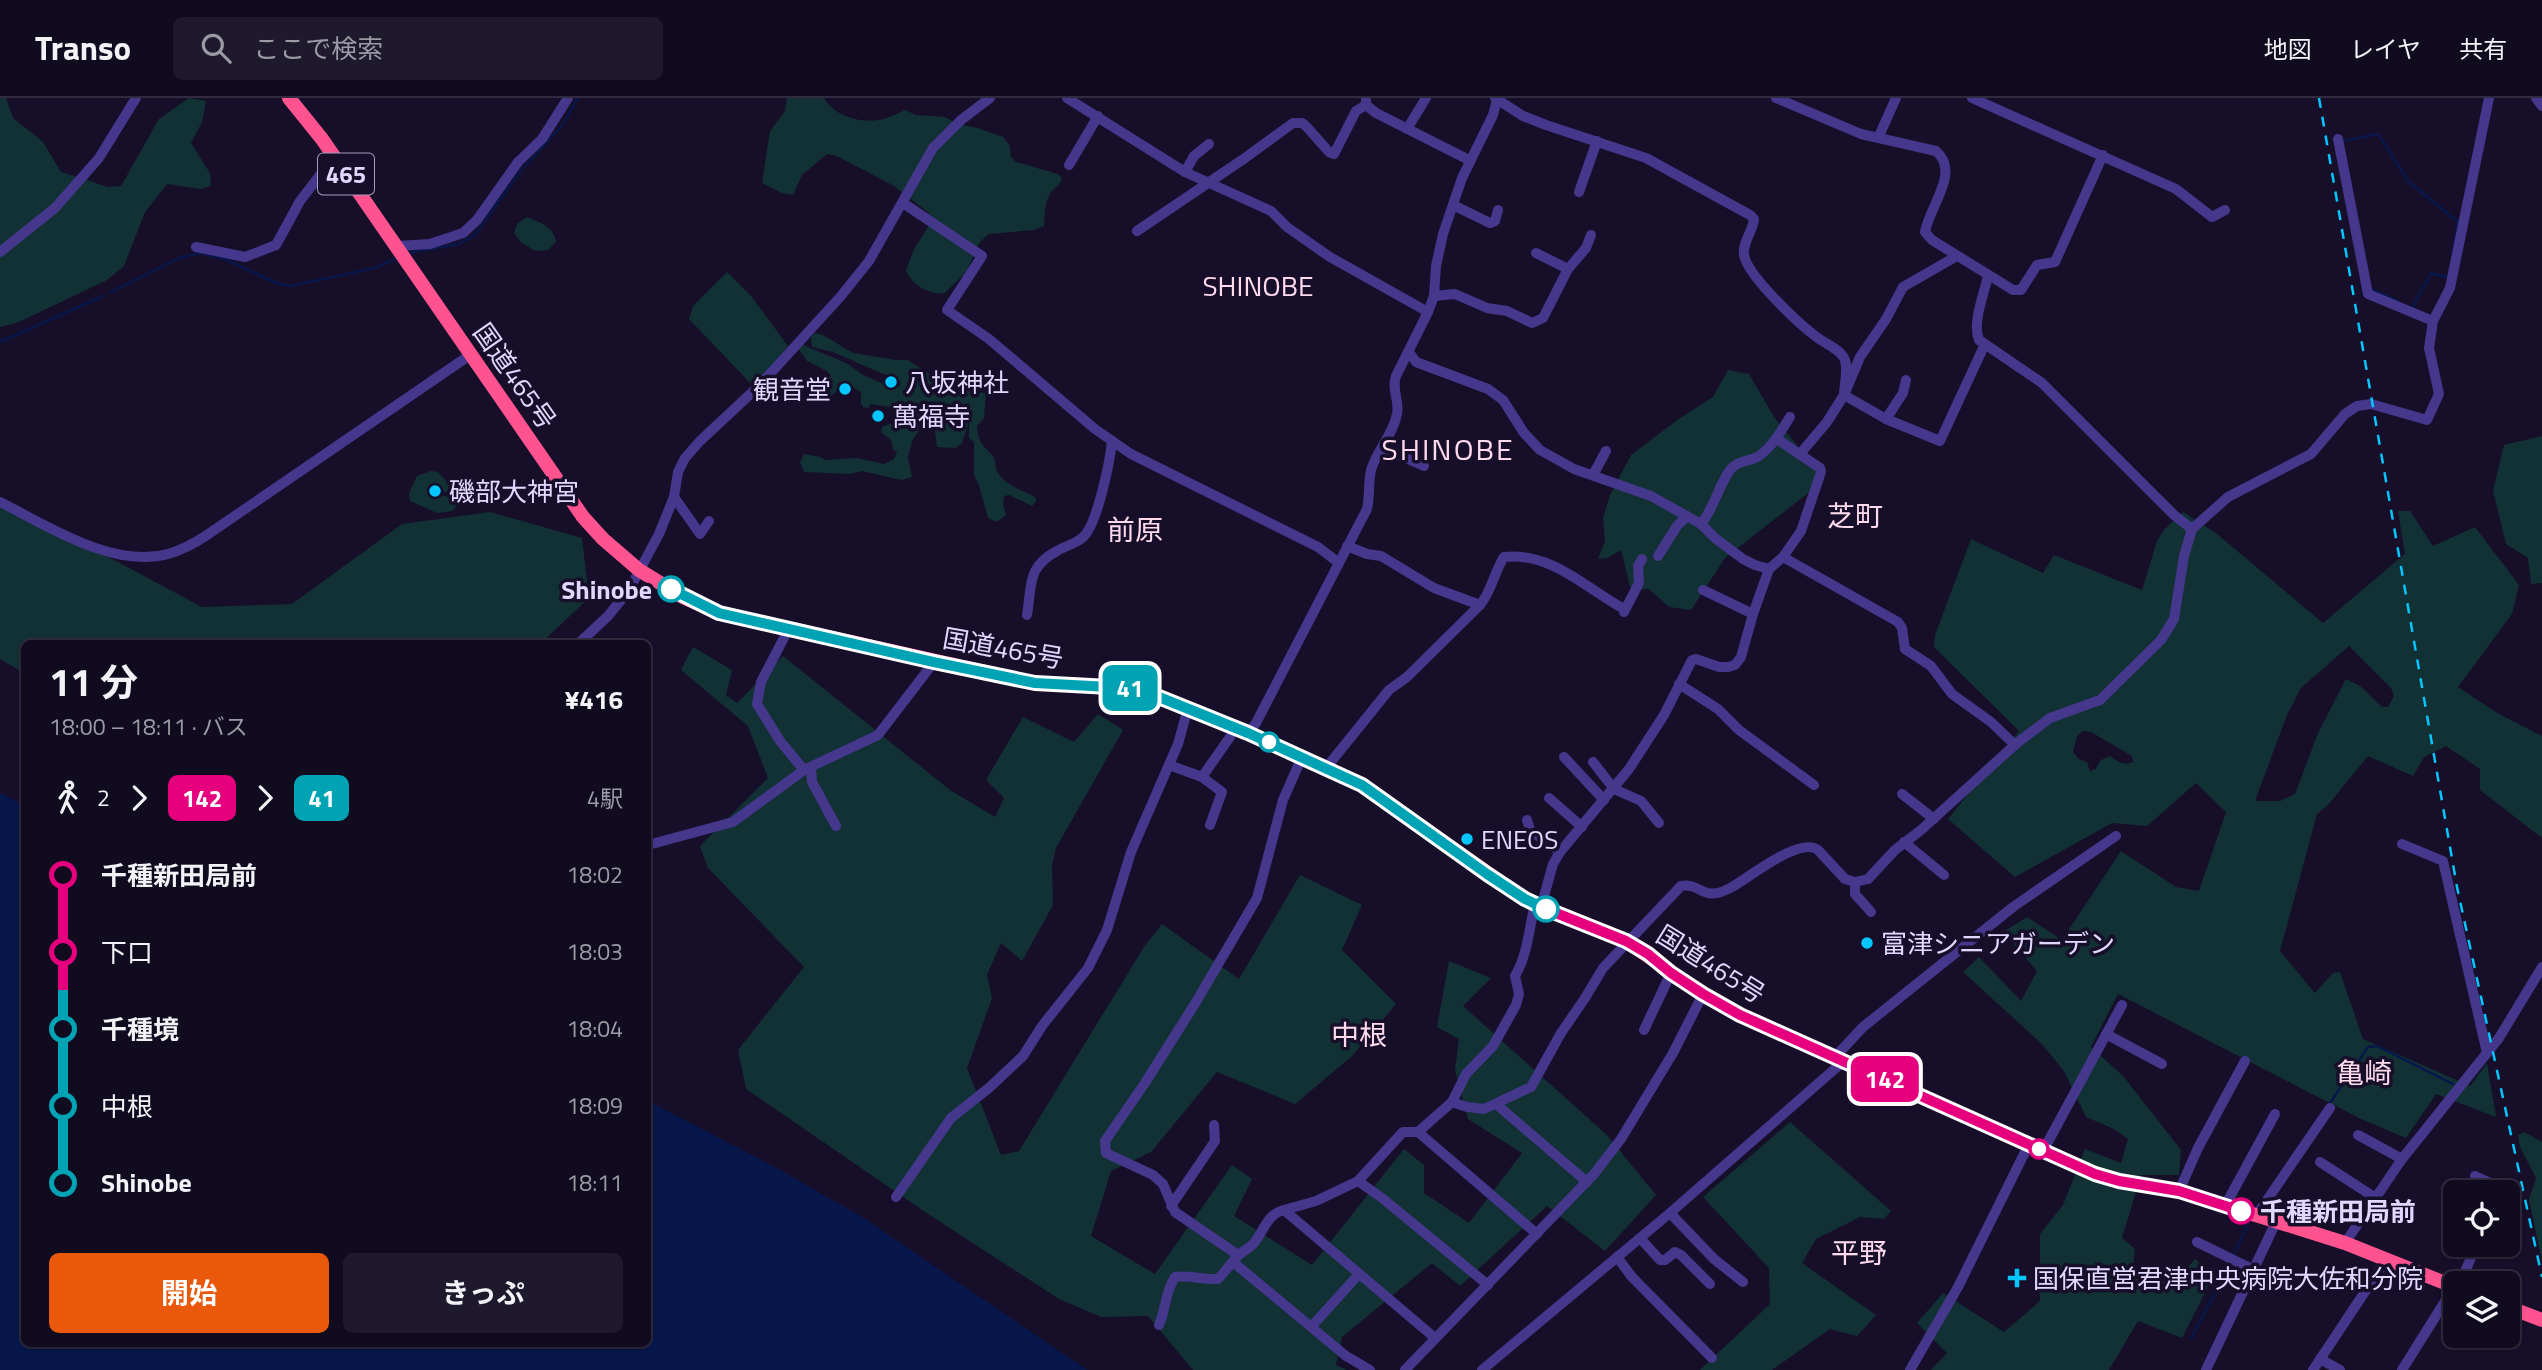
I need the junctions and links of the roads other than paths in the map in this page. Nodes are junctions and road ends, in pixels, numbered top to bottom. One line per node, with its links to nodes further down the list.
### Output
1 (136, 98): 35 (street)
2 (289, 98): 22 (highway, 国道465号 / 465)
3 (568, 98): 36 (street)
4 (990, 98): 28 (street)
5 (1066, 98): 15 (street)
6 (1426, 98): 16 (street)
7 (1776, 98): 17 (street)
8 (1896, 98): 17 (street)
9 (1972, 98): 21 (street)
10 (2489, 98): 43 (street)
11 (2536, 98): 14 (street)
12 (1496, 99): 19 (street); 23 (street)
13 (1367, 101): 16 (street); 26 (street)
14 (2542, 106)
15 (1098, 116): 24 (street); 25 (street)
16 (1407, 129): 23 (street)
17 (1879, 136): 38 (street)
18 (2337, 139): 43 (street)
19 (1597, 141): 27 (street); 48 (street)
20 (1209, 144): 25 (street)
21 (2103, 155): 31 (street); 40 (street)
22 (334, 157): 34 (street); 36 (highway, 国道465号 / 465)
23 (1469, 160): 29 (street)
24 (1069, 164)
25 (1185, 172): 26 (street)
26 (1207, 183): 32 (street); 42 (street)
27 (1579, 192)
28 (903, 203): 52 (street); 58 (street)
29 (1453, 205): 30 (street); 41 (street)
30 (1498, 210)
31 (2225, 210)
32 (1137, 231)
33 (1591, 236): 39 (street)
34 (196, 247)
35 (0, 252)
36 (400, 252): 46 (highway, 国道465号 / 465)
37 (1536, 253): 39 (street)
38 (1957, 256): 40 (street); 48 (street)
39 (1568, 269): 41 (street)
40 (1988, 275): 44 (street)
41 (1434, 296): 42 (street)
42 (1428, 312): 45 (street)
43 (2433, 321): 63 (street)
44 (1984, 344): 50 (street); 63 (street)
45 (1409, 352): 53 (street); 57 (street)
46 (470, 355): 59 (street); 70 (highway, 国道465号 / 465)
47 (1906, 380): 50 (street)
48 (1844, 395): 50 (street); 55 (street)
49 (1790, 417): 51 (street)
50 (1886, 419)
51 (1777, 439): 55 (street); 62 (street)
52 (1112, 441): 68 (street); 74 (street)
53 (1383, 447): 56 (street); 64 (street)
54 (1606, 451): 57 (street)
55 (1800, 454): 66 (street)
56 (1423, 466)
57 (1593, 475): 60 (street)
58 (674, 497): 61 (street); 70 (street)
59 (0, 502)
60 (1687, 516): 62 (street); 65 (street)
61 (709, 521)
62 (1701, 524): 69 (street)
63 (2192, 529): 82 (street)
64 (1348, 546): 68 (street); 72 (street)
65 (1658, 556)
66 (1783, 557): 69 (street); 82 (street)
67 (1642, 559): 72 (street)
68 (1339, 562): 80 (street)
69 (1769, 569): 73 (street)
70 (639, 570): 75 (highway, 国道465号 / 465); 76 (street)
71 (1703, 590): 73 (street)
72 (1480, 605): 88 (street)
73 (1753, 614): 78 (street)
74 (1027, 615)
75 (788, 630): 77 (highway, 国道465号 / 465); 87 (street)
76 (582, 640)
77 (934, 662): 79 (highway, 国道465号 / 465); 87 (street)
78 (1679, 684): 90 (street); 91 (street)
79 (1188, 708): 80 (highway, 国道465号 / 465); 86 (street)
80 (1248, 733): 83 (highway, 国道465号 / 465)
81 (1230, 737): 89 (street)
82 (2015, 745): 95 (street)
83 (1303, 757): 88 (highway, 国道465号 / 465); 138 (street)
84 (1564, 757): 94 (street)
85 (1593, 762): 91 (street)
86 (1169, 765): 89 (street); 136 (street)
87 (807, 768): 99 (street); 103 (street)
88 (1326, 768): 108 (highway, 国道465号 / 465)
89 (1202, 777): 98 (street)
90 (1814, 785)
91 (1614, 789): 94 (street); 97 (street)
92 (1902, 794): 95 (street)
93 (1549, 798): 100 (street)
94 (1604, 800): 100 (street)
95 (1934, 819): 102 (street)
96 (1527, 820): 105 (street)
97 (1659, 823)
98 (1210, 825)
99 (836, 827)
100 (1582, 827): 105 (street)
101 (2116, 836): 118 (street)
102 (1904, 842): 106 (street); 107 (street)
103 (651, 844)
104 (2402, 844): 117 (street)
105 (1560, 852): 108 (street)
106 (1944, 875)
107 (1855, 883): 109 (street); 110 (street)
108 (1538, 905): 110 (highway, 国道465号 / 465); 121 (street)
109 (1871, 912)
110 (1626, 941): 112 (highway, 国道465号 / 465); 122 (street)
111 (2542, 967): 117 (street)
112 (1671, 973): 113 (highway, 国道465号 / 465); 115 (street)
113 (1703, 994): 118 (highway, 国道465号 / 465); 134 (street)
114 (2122, 1005): 116 (street)
115 (1644, 1030)
116 (2106, 1034): 120 (street); 128 (street)
117 (2487, 1053): 129 (street)
118 (1840, 1058): 128 (highway, 国道465号 / 465); 141 (street)
119 (2245, 1061): 135 (street)
120 (2162, 1064)
121 (1452, 1101): 122 (street); 126 (street)
122 (1496, 1104): 134 (street)
123 (2330, 1108): 142 (street)
124 (2276, 1114): 139 (street)
125 (1214, 1125): 138 (street)
126 (1418, 1132): 133 (street); 144 (street)
127 (2358, 1135): 129 (street)
128 (2036, 1147): 135 (highway, 国道465号 / 465); 168 (street)
129 (2402, 1159): 137 (street)
130 (2320, 1162): 137 (street)
131 (2475, 1177): 132 (street)
132 (2482, 1180)
133 (1358, 1181): 140 (street); 156 (street)
134 (1587, 1182): 144 (street)
135 (2179, 1191): 139 (highway, 国道465号 / 465)
136 (896, 1197)
137 (2374, 1197): 147 (street)
138 (1171, 1206): 149 (street)
139 (2225, 1206): 142 (highway, 国道465号 / 465)
140 (1284, 1210): 149 (street); 152 (street)
141 (1670, 1213): 145 (street); 153 (street)
142 (2256, 1216): 143 (highway, 国道465号 / 465)
143 (2276, 1222): 147 (highway, 国道465号 / 465); 151 (street)
144 (1537, 1234): 156 (street)
145 (1640, 1238): 148 (street); 155 (street)
146 (2197, 1242): 151 (street)
147 (2345, 1243): 150 (highway, 国道465号 / 465)
148 (1617, 1257): 163 (street); 167 (street)
149 (1236, 1258): 160 (street); 161 (street)
150 (2386, 1260): 154 (highway, 国道465号 / 465); 164 (street)
151 (2253, 1270): 169 (street)
152 (1359, 1274): 161 (street); 162 (street)
153 (1743, 1282)
154 (2443, 1282)
155 (1710, 1284)
156 (1488, 1285): 162 (street)
157 (2443, 1306): 172 (street)
158 (2520, 1312): 159 (highway)
159 (2542, 1320)
160 (1159, 1325)
161 (1312, 1326): 165 (street)
162 (1435, 1338): 166 (street)
163 (1712, 1358)
164 (2320, 1359): 170 (street); 171 (street)
165 (1370, 1370)
166 (1405, 1370)
167 (1482, 1370)
168 (1910, 1370)
169 (2206, 1370)
170 (2312, 1370)
171 (2340, 1370)
172 (2402, 1370)

